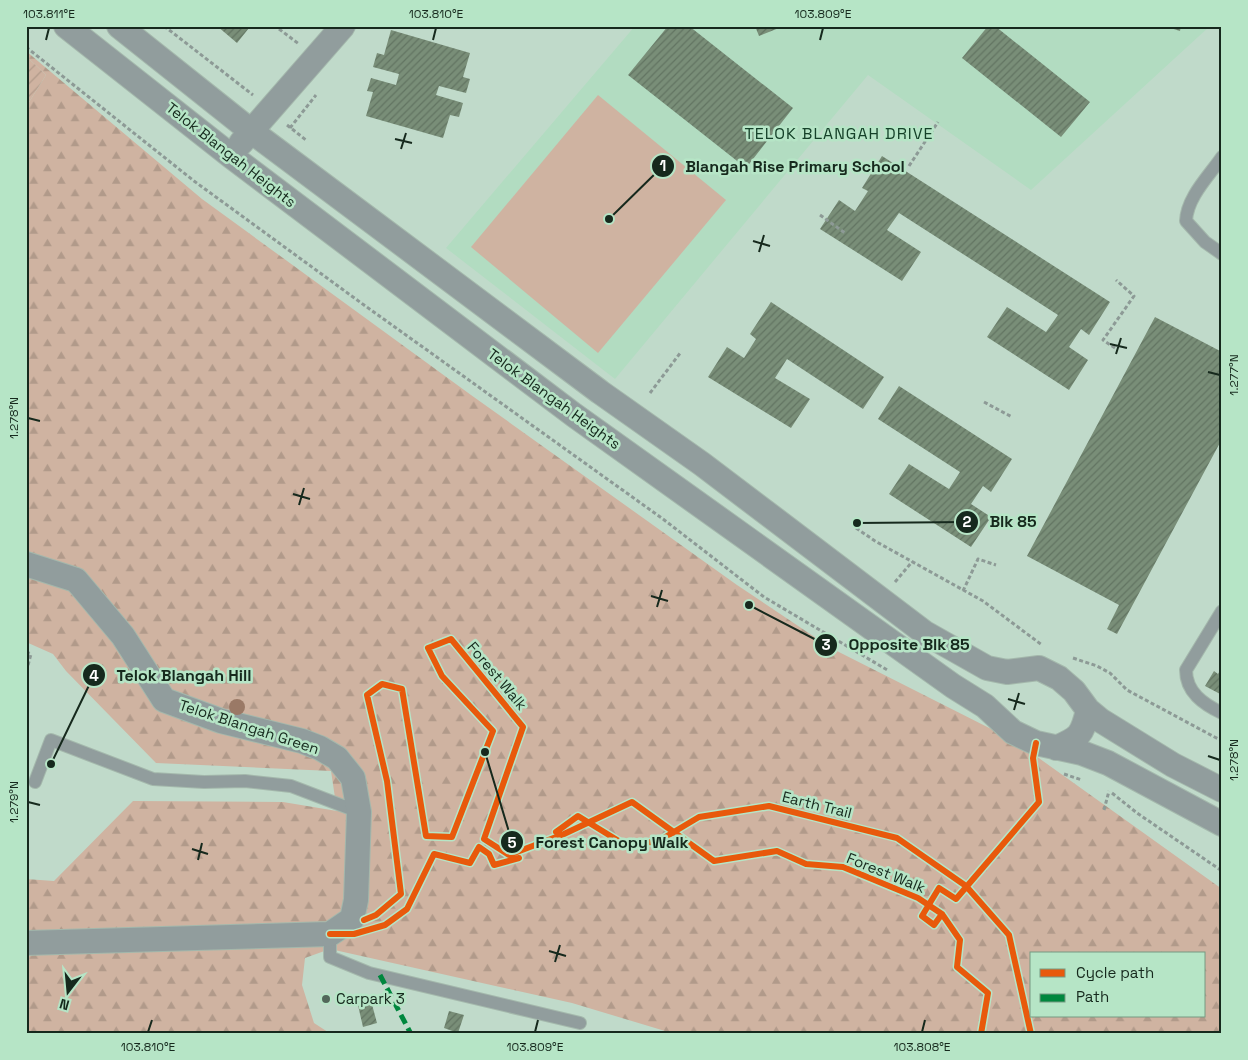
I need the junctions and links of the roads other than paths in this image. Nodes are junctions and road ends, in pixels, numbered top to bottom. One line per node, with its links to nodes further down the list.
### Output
1 (66, 26): 5 (street, Telok Blangah Heights)
2 (119, 26): 4 (street, Telok Blangah Heights)
3 (343, 26): 4 (street)
4 (251, 131): 5 (street); 10 (street, Telok Blangah Heights)
5 (231, 156): 12 (street, Telok Blangah Heights)
6 (1222, 157): 7 (lane)
7 (1222, 254)
8 (26, 564): 15 (street, Telok Blangah Green)
9 (1222, 611): 11 (lane)
10 (1088, 710): 12 (street); 14 (street, Telok Blangah Heights)
11 (1222, 713)
12 (1056, 748): 16 (street, Telok Blangah Heights)
13 (35, 782): 15 (lane)
14 (1222, 790)
15 (359, 812): 17 (street, Telok Blangah Green)
16 (1222, 824)
17 (330, 934): 18 (street); 19 (lane)
18 (26, 943)
19 (580, 1023)

